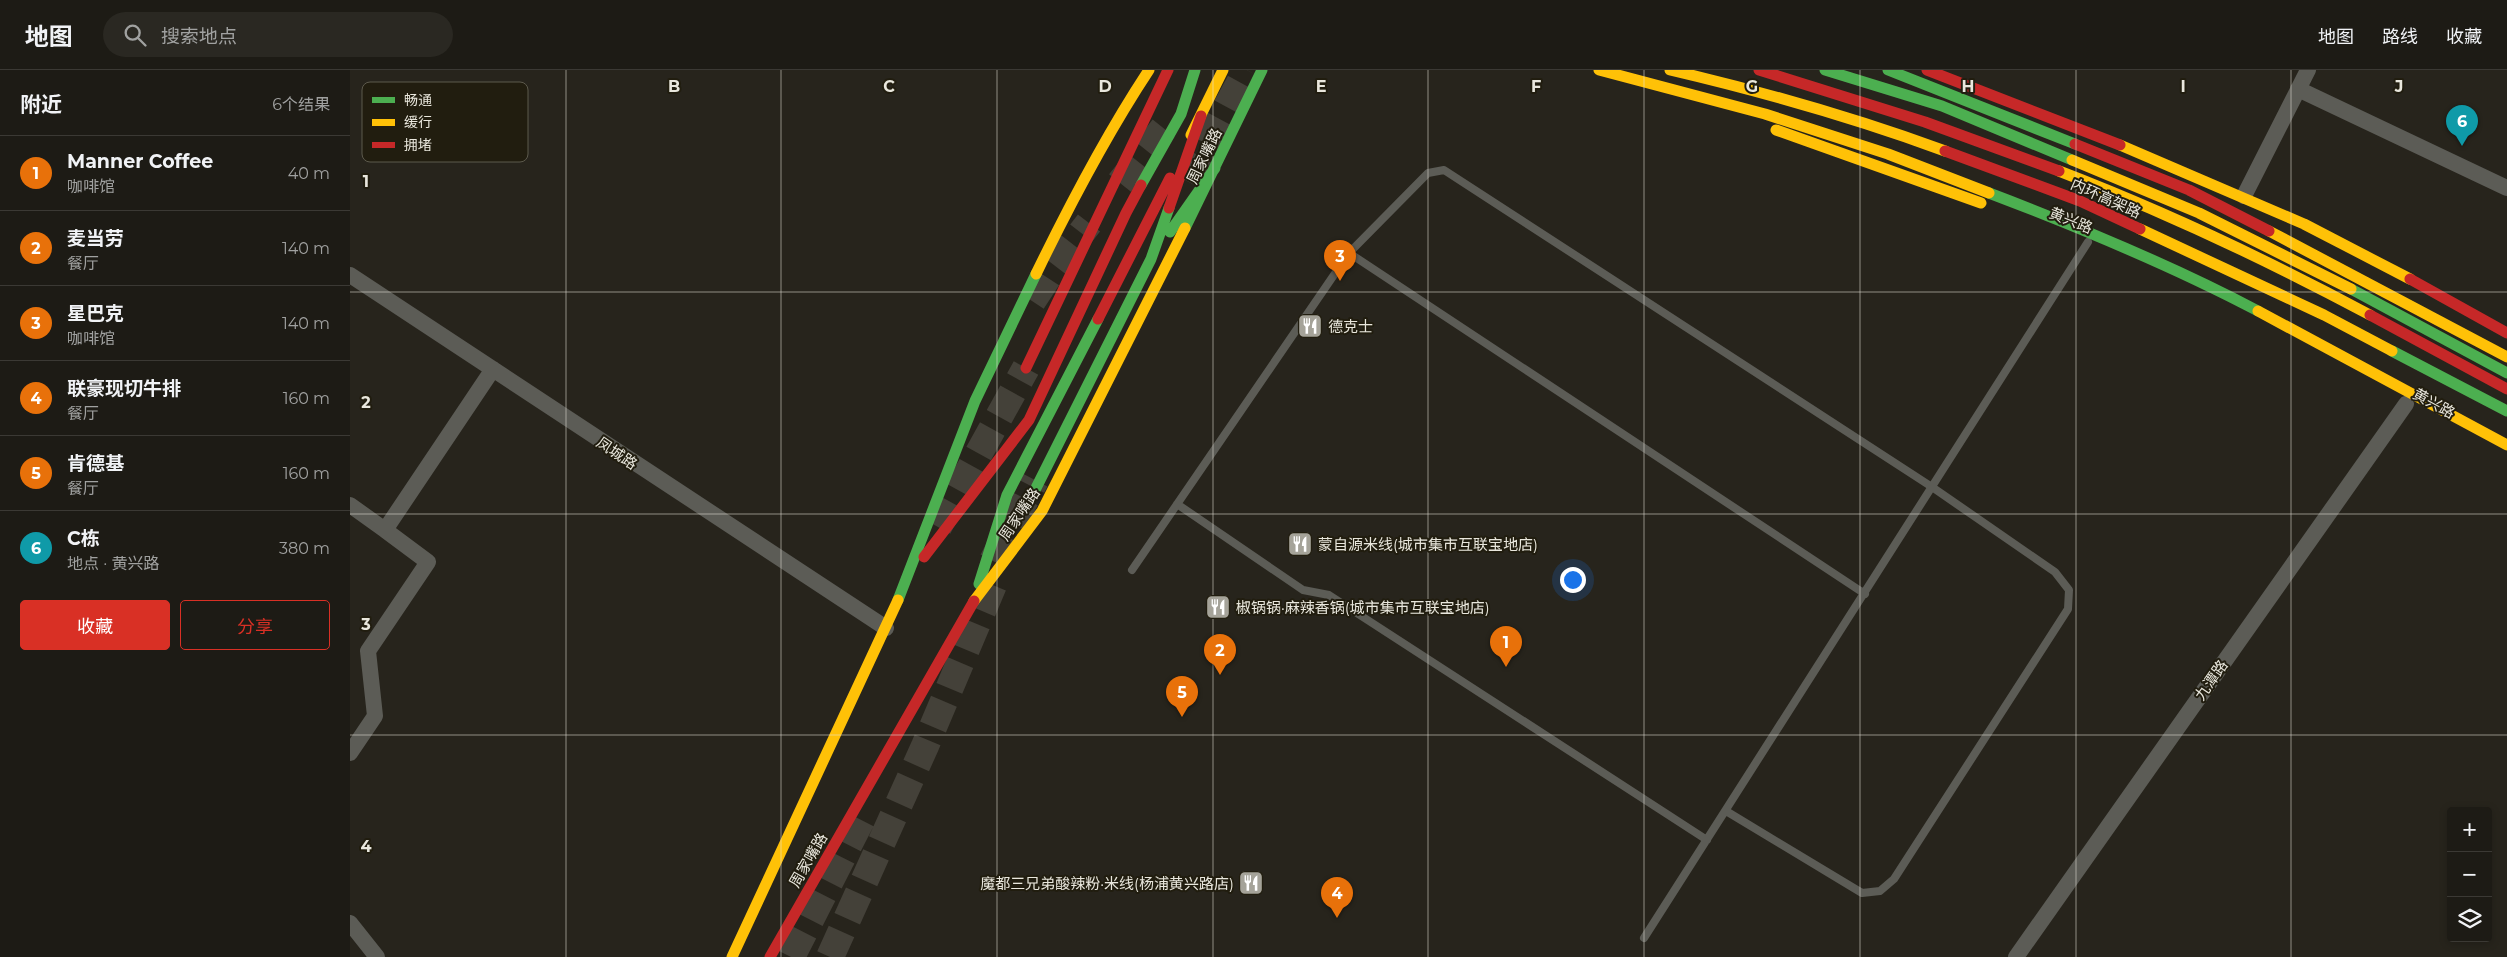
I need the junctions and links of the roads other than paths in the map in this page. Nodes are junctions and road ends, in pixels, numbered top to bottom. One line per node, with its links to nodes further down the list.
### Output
1 (1149, 70): 41 (main road, 周家嘴路)
2 (1168, 70): 24 (main road)
3 (1195, 70): 41 (main road)
4 (1223, 70): 14 (main road)
5 (1262, 70): 15 (main road, 周家嘴路)
6 (1599, 70): 18 (main road, 黄兴路); 31 (main road, 黄兴路); 32 (main road)
7 (1670, 70): 29 (main road, 内环高架路)
8 (1759, 70): 27 (main road, 内环高架路)
9 (1825, 70): 26 (main road)
10 (1888, 70): 23 (main road)
11 (1927, 70): 17 (main road)
12 (2308, 70): 13 (street)
13 (2298, 89): 16 (street); 17 (street)
14 (1201, 116): 20 (main road); 43 (main road)
15 (1215, 168): 20 (main road); 43 (main road, 周家嘴路)
16 (2507, 188)
17 (2244, 196): 22 (main road)
18 (2088, 242): 28 (main road, 黄兴路); 35 (lane)
19 (1349, 253): 35 (lane); 37 (lane); 42 (lane)
20 (1151, 260): 36 (main road)
21 (350, 275): 25 (street, 凤城路)
22 (2507, 333)
23 (2507, 356)
24 (1026, 368)
25 (493, 369): 39 (street); 44 (street, 凤城路)
26 (2507, 373)
27 (2507, 389)
28 (2406, 404): 30 (main road, 黄兴路); 53 (street, 九潭路)
29 (2507, 411)
30 (2420, 412)
31 (2507, 422)
32 (2507, 445)
33 (2482, 446): 34 (main road)
34 (2507, 458)
35 (1932, 487): 42 (lane); 46 (lane)
36 (1028, 504)
37 (1177, 504): 40 (lane); 47 (lane)
38 (350, 505): 39 (street)
39 (385, 530): 45 (street)
40 (1132, 570)
41 (907, 580): 44 (main road, 周家嘴路)
42 (1865, 594): 46 (lane)
43 (974, 601): 52 (main road, 周家嘴路)
44 (886, 628): 51 (main road, 周家嘴路)
45 (350, 753)
46 (1726, 811): 47 (lane)
47 (1707, 840): 49 (lane)
48 (350, 923): 50 (street)
49 (1644, 938)
50 (377, 957)
51 (732, 957)
52 (770, 957)
53 (2016, 957)

